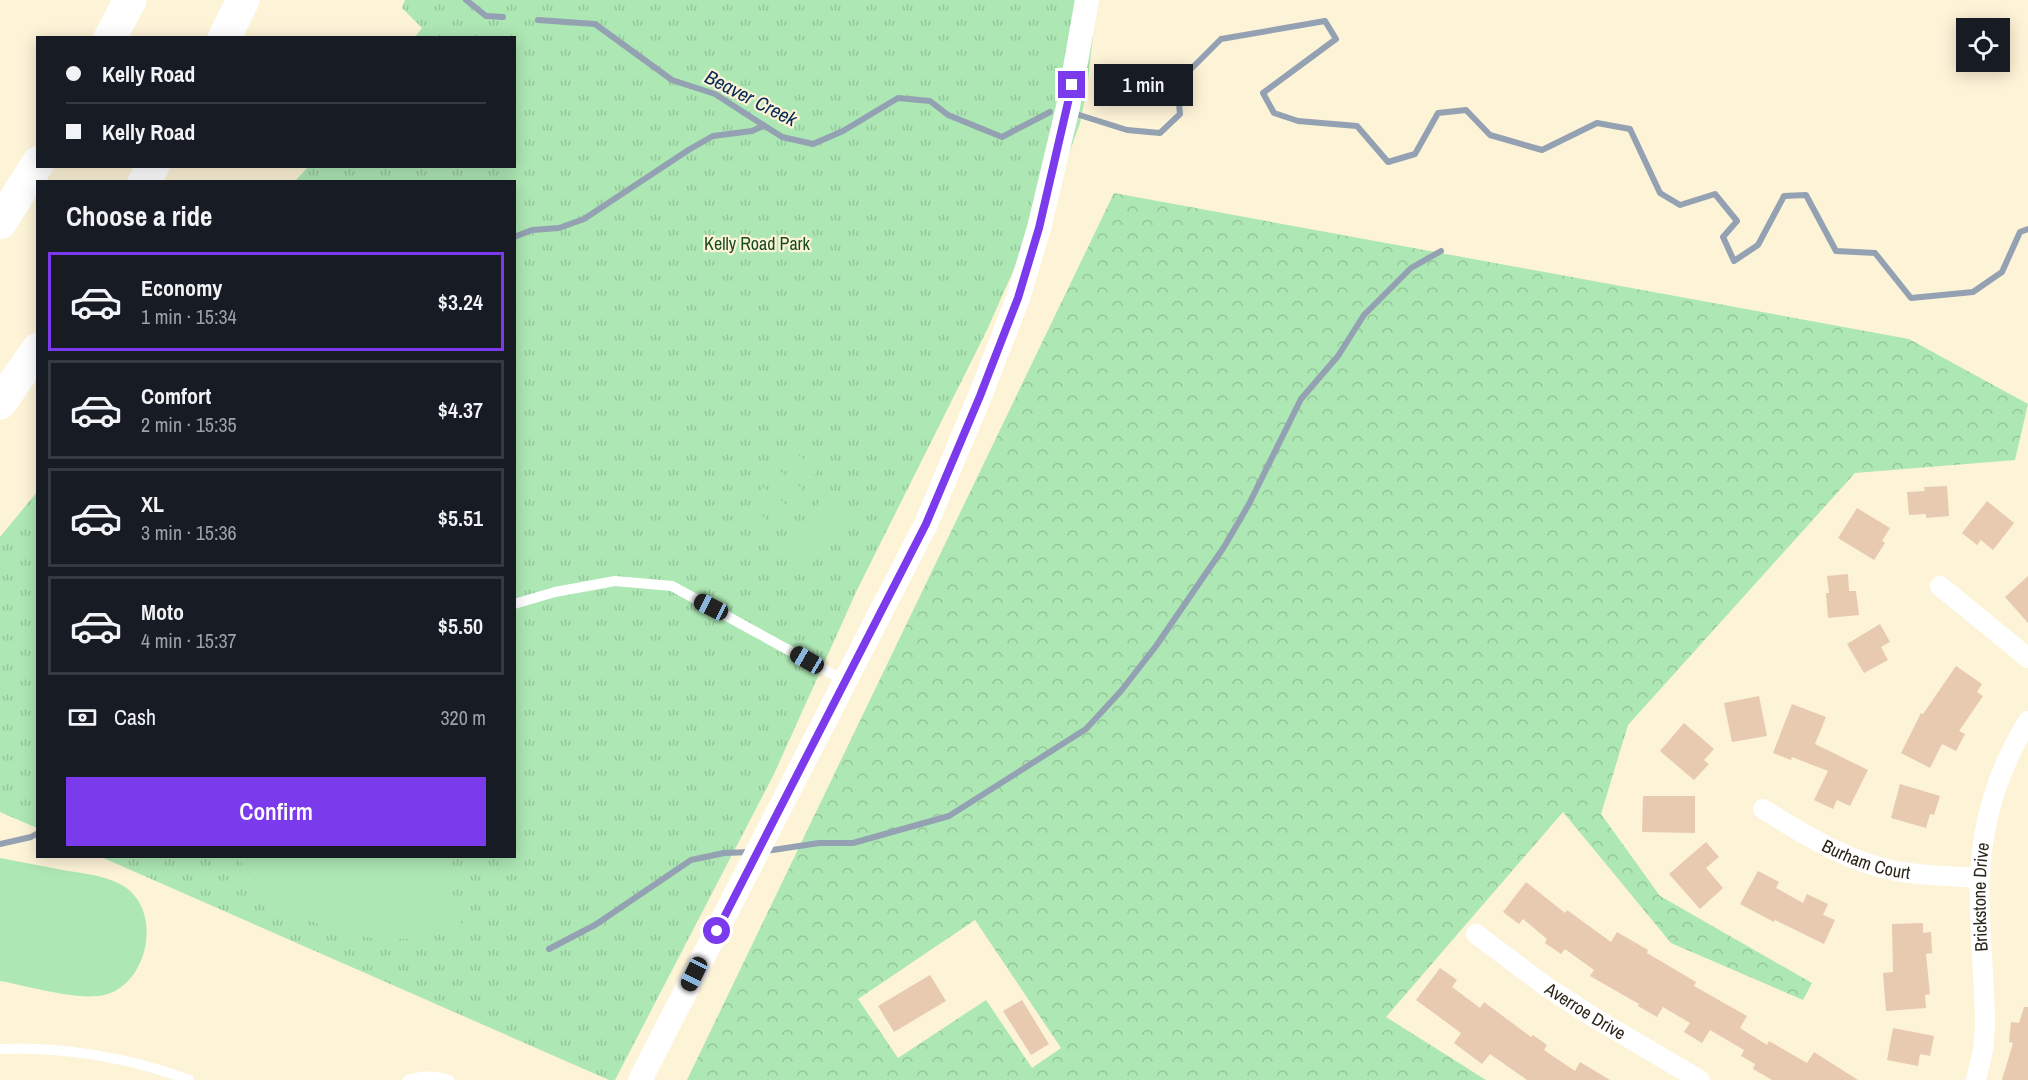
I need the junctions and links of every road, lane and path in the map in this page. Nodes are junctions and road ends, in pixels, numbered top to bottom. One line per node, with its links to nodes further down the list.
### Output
1 (129, 0): 4 (highway)
2 (243, 0): 5 (highway)
3 (1087, 0): 13 (street)
4 (111, 36)
5 (225, 36)
6 (36, 166): 7 (highway)
7 (0, 223)
8 (36, 352): 9 (highway)
9 (0, 403)
10 (1940, 586): 12 (street)
11 (516, 603): 13 (lane)
12 (2028, 658)
13 (844, 681): 22 (street)
14 (2028, 721): 16 (street, Brickstone Drive)
15 (1763, 809): 16 (street, Burham Court)
16 (1979, 878): 24 (street, Brickstone Drive)
17 (1476, 934): 23 (street, Averroe Drive)
18 (0, 1049): 19 (lane)
19 (189, 1080)
20 (408, 1080): 21 (lane)
21 (449, 1080)
22 (640, 1080)
23 (1700, 1080)
24 (1977, 1080)

